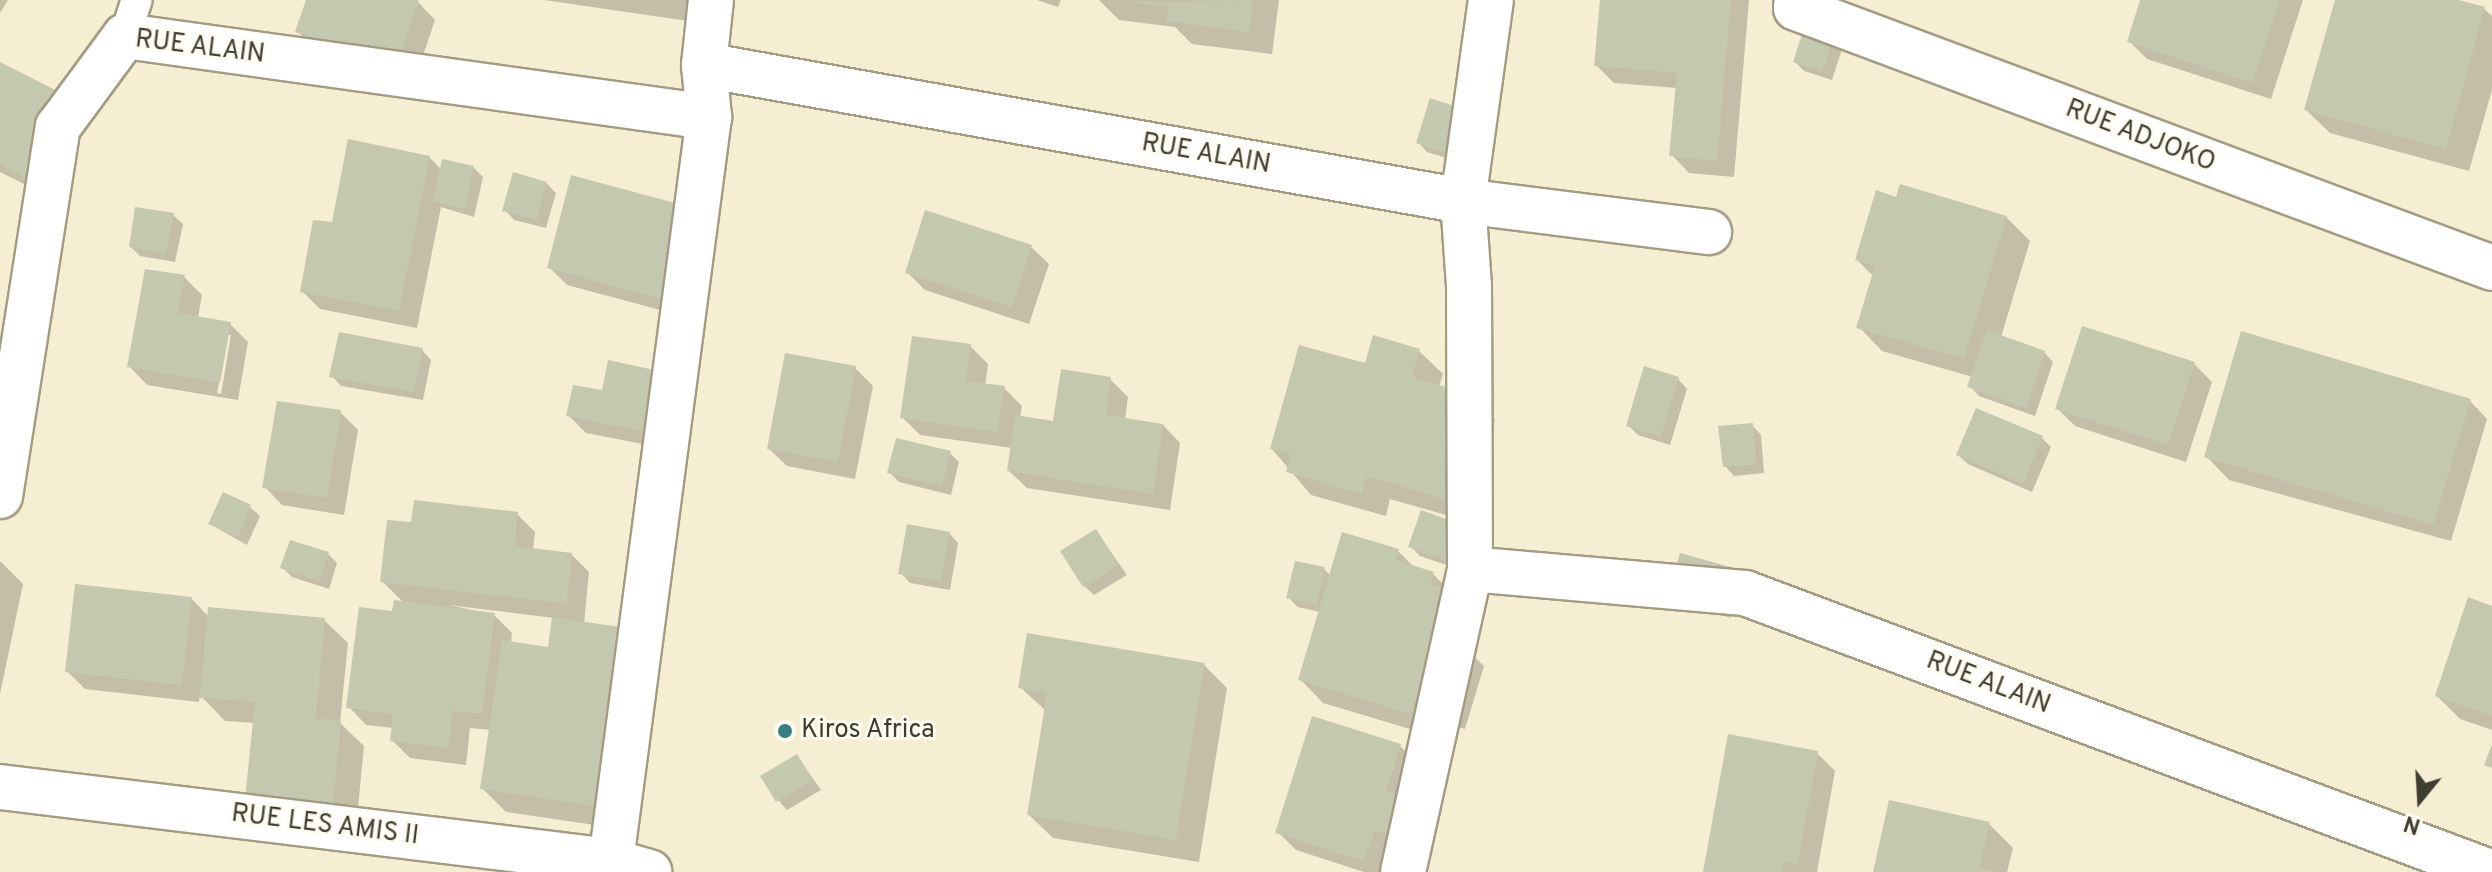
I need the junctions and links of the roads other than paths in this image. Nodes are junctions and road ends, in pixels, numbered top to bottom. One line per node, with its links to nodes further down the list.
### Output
1 (711, 0): 5 (street)
2 (1491, 0): 7 (street)
3 (1797, 0): 9 (street, RUE ADJOKO)
4 (131, 18): 6 (street, RUE ALAIN); 10 (street, RUE ALAIN)
5 (704, 65): 6 (street); 7 (street, RUE ALAIN)
6 (709, 117): 13 (street)
7 (1463, 201): 8 (street, RUE ALAIN); 11 (street)
8 (1709, 232)
9 (2492, 268)
10 (0, 496)
11 (1470, 569): 14 (street); 15 (street, RUE ALAIN)
12 (0, 787): 13 (street, RUE LES AMIS II)
13 (630, 866)
14 (1403, 872)
15 (2490, 872)

